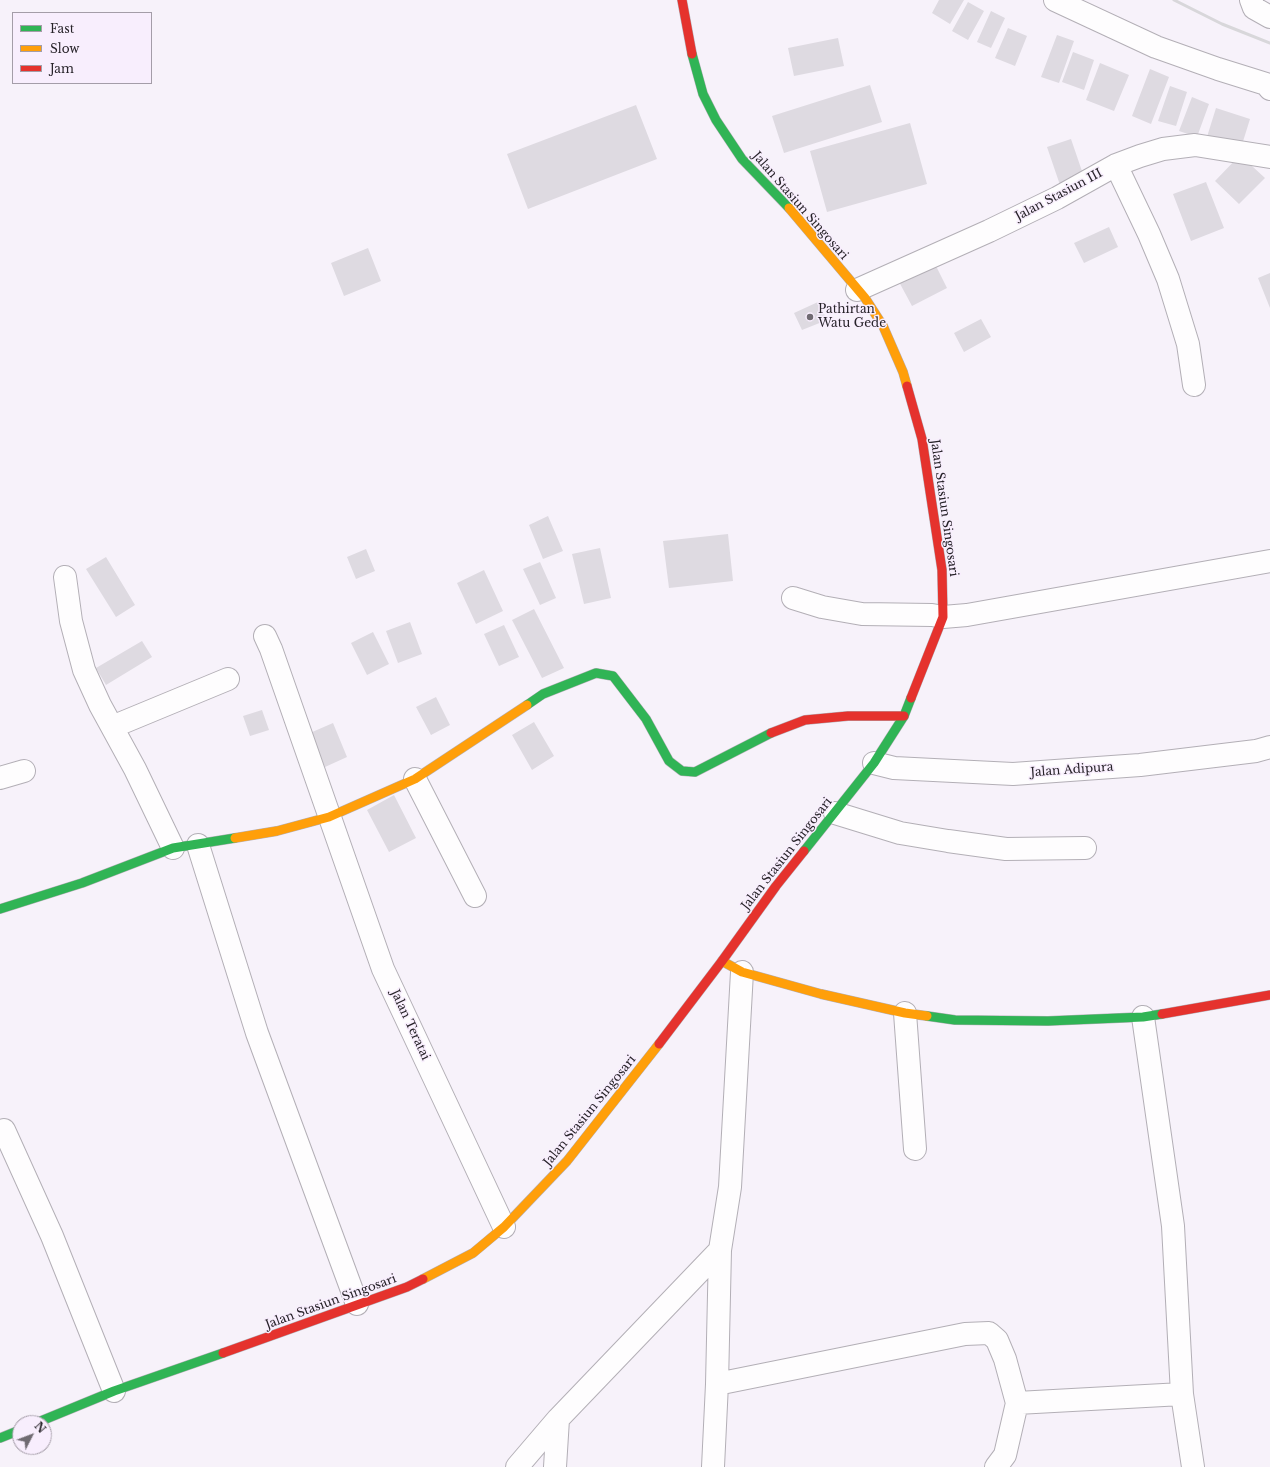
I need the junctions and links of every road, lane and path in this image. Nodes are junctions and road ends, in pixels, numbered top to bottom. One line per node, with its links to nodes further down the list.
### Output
1 (682, 0): 6 (street, Jalan Stasiun Singosari)
2 (1055, 0): 3 (street)
3 (1270, 89)
4 (1270, 157): 5 (street, Jalan Stasiun III)
5 (1116, 165): 6 (street, Jalan Stasiun III); 7 (street)
6 (857, 290): 11 (street, Jalan Stasiun Singosari)
7 (1194, 385)
8 (1270, 561): 11 (street)
9 (65, 577): 15 (street)
10 (793, 598): 11 (street)
11 (943, 617): 14 (street, Jalan Stasiun Singosari)
12 (265, 636): 22 (street, Jalan Teratai)
13 (228, 679): 15 (street)
14 (904, 716): 17 (street, Jalan Stasiun Singosari); 20 (street)
15 (112, 728): 24 (street)
16 (1270, 747): 17 (street, Jalan Adipura)
17 (874, 763): 21 (street, Jalan Stasiun Singosari)
18 (24, 771): 19 (street)
19 (0, 778)
20 (415, 779): 22 (street); 26 (street)
21 (835, 813): 25 (street); 28 (street, Jalan Stasiun Singosari)
22 (329, 817): 23 (street); 35 (street, Jalan Teratai)
23 (198, 845): 24 (street); 37 (street)
24 (173, 848): 27 (street)
25 (1085, 848)
26 (475, 896)
27 (0, 909)
28 (722, 961): 29 (street); 35 (street, Jalan Stasiun Singosari)
29 (742, 972): 31 (street); 36 (street)
30 (1270, 995): 32 (street)
31 (905, 1013): 32 (street); 34 (street)
32 (1143, 1017): 40 (street)
33 (4, 1130): 39 (street)
34 (915, 1149)
35 (504, 1227): 37 (street, Jalan Stasiun Singosari)
36 (720, 1250): 38 (street); 43 (street)
37 (357, 1304): 39 (street, Jalan Stasiun Singosari)
38 (717, 1384): 41 (street); 48 (street)
39 (114, 1391): 42 (street, Jalan Stasiun Singosari)
40 (1182, 1394): 41 (street); 50 (street)
41 (1017, 1403): 49 (street)
42 (52, 1416)
43 (558, 1419): 46 (street); 47 (street)
44 (12, 1433): 45 (street)
45 (0, 1438)
46 (517, 1467)
47 (555, 1467)
48 (713, 1467)
49 (996, 1467)
50 (1193, 1467)

